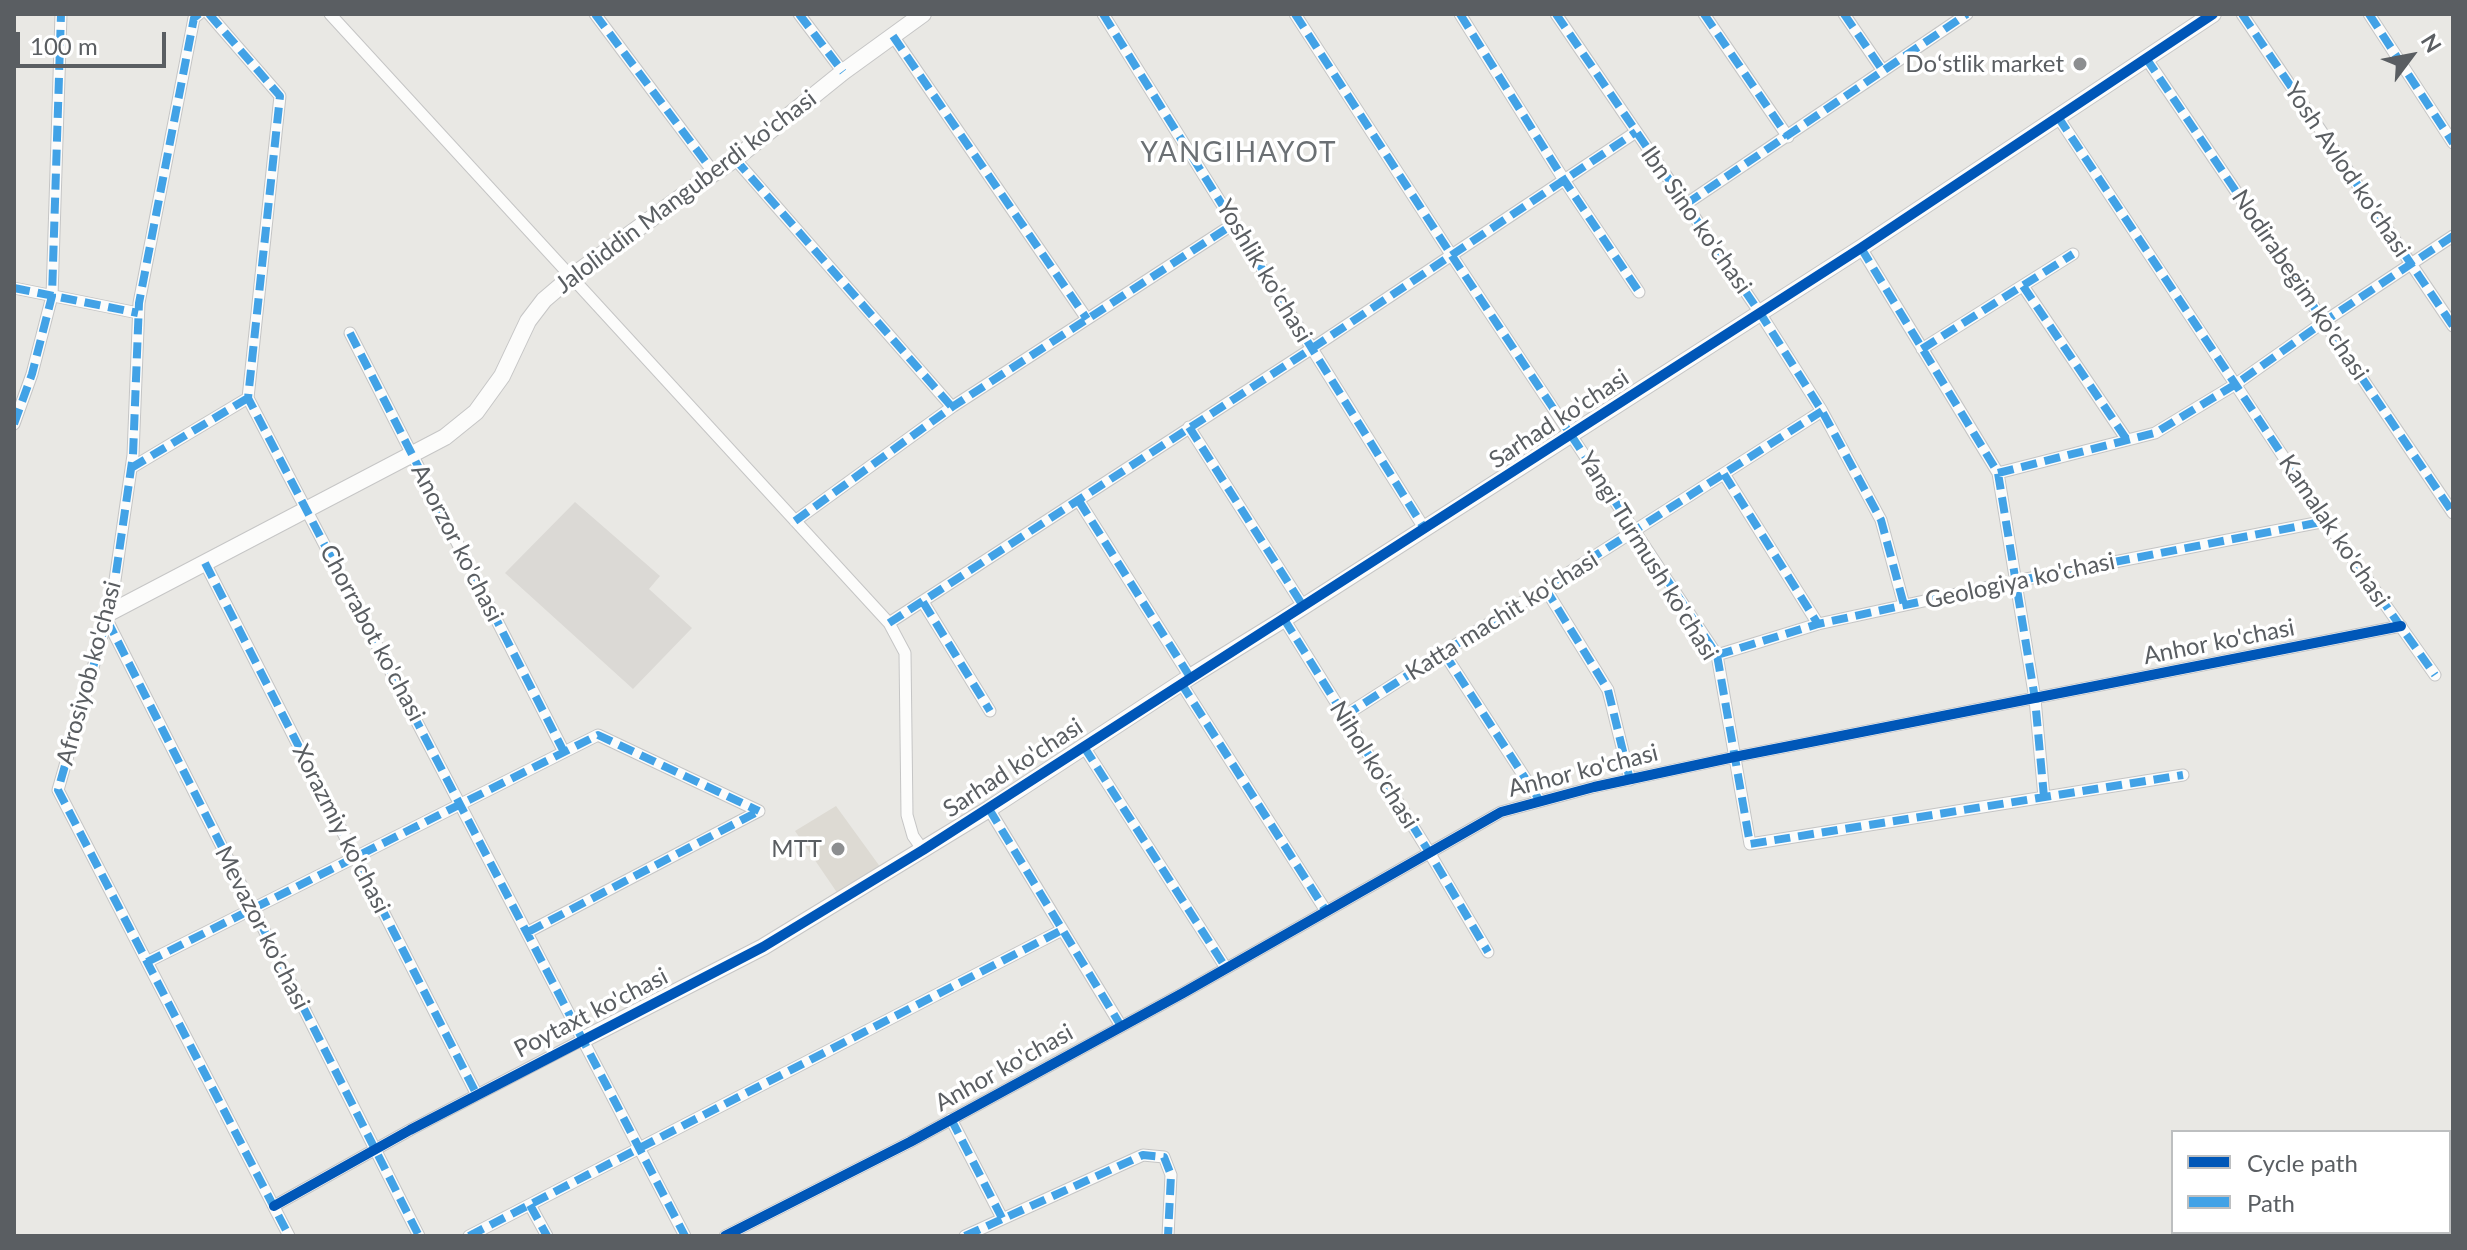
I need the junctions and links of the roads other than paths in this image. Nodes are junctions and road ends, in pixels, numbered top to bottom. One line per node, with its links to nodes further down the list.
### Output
1 (61, 14): 40 (street)
2 (199, 14): 41 (street, Afrosiyob ko'chasi)
3 (209, 14): 50 (street)
4 (330, 14): 36 (street)
5 (595, 14): 27 (street)
6 (799, 14): 21 (street)
7 (923, 14): 18 (street, Jaloliddin Manguberdi ko'chasi)
8 (1103, 14): 30 (street, Yoshlik ko'chasi)
9 (1295, 14): 34 (street, Yangi Turmush ko'chasi)
10 (1460, 14): 28 (street)
11 (1556, 14): 23 (street, Ibn Sino ko'chasi)
12 (1704, 14): 24 (street)
13 (1844, 14): 20 (street)
14 (1967, 14): 20 (street)
15 (2213, 14): 19 (street, Sarhad ko'chasi)
16 (2242, 14): 35 (street, Yosh Avlod ko'chasi)
17 (2369, 14): 25 (street)
18 (893, 36): 21 (street, Jaloliddin Manguberdi ko'chasi); 43 (street)
19 (2146, 58): 22 (street, Sarhad ko'chasi); 44 (street, Nodirabegim ko'chasi)
20 (1883, 71): 24 (street)
21 (843, 72): 26 (street, Jaloliddin Manguberdi ko'chasi)
22 (2058, 117): 32 (street, Sarhad ko'chasi); 49 (street, Kamalak ko'chasi)
23 (1636, 132): 28 (street); 29 (street, Ibn Sino ko'chasi)
24 (1788, 137): 29 (street)
25 (2453, 143)
26 (735, 159): 27 (street, Jaloliddin Manguberdi ko'chasi); 51 (street)
27 (714, 173): 36 (street, Jaloliddin Manguberdi ko'chasi)
28 (1564, 180): 34 (street); 39 (street)
29 (1686, 204): 42 (street, Ibn Sino ko'chasi)
30 (1235, 223): 43 (street); 47 (street, Yoshlik ko'chasi)
31 (2453, 236): 35 (street)
32 (1861, 248): 42 (street, Sarhad ko'chasi); 48 (street)
33 (2073, 254): 37 (street)
34 (1452, 256): 47 (street); 55 (street, Yangi Turmush ko'chasi)
35 (2411, 264): 44 (street); 45 (street, Yosh Avlod ko'chasi)
36 (571, 277): 57 (street, Jaloliddin Manguberdi ko'chasi); 64 (street)
37 (2023, 286): 48 (street); 56 (street)
38 (14, 288): 40 (street)
39 (1639, 292)
40 (52, 296): 41 (street); 53 (street)
41 (138, 313): 58 (street, Afrosiyob ko'chasi)
42 (1760, 313): 52 (street, Ibn Sino ko'chasi); 55 (street, Sarhad ko'chasi)
43 (1087, 319): 51 (street)
44 (2325, 321): 49 (street); 63 (street, Nodirabegim ko'chasi)
45 (2453, 326)
46 (350, 333): 57 (street, Anorzor ko'chasi)
47 (1311, 349): 54 (street); 66 (street, Yoshlik ko'chasi)
48 (1922, 349): 59 (street)
49 (2236, 384): 56 (street); 65 (street, Kamalak ko'chasi)
50 (248, 398): 58 (street); 62 (street, Chorrabot ko'chasi)
51 (952, 407): 64 (street)
52 (1822, 411): 60 (street, Katta machit ko'chasi); 72 (street, Ibn Sino ko'chasi)
53 (14, 424)
54 (1189, 427): 61 (street); 73 (street)
55 (1571, 435): 66 (street, Sarhad ko'chasi); 67 (street, Yangi Turmush ko'chasi)
56 (2127, 440): 59 (street)
57 (412, 454): 62 (street, Jaloliddin Manguberdi ko'chasi); 87 (street, Anorzor ko'chasi)
58 (131, 468): 74 (street, Afrosiyob ko'chasi)
59 (1998, 473): 69 (street)
60 (1724, 474): 67 (street, Katta machit ko'chasi); 77 (street)
61 (1079, 501): 71 (street); 82 (street)
62 (307, 509): 68 (street, Jaloliddin Manguberdi ko'chasi); 93 (street, Chorrabot ko'chasi)
63 (2453, 513)
64 (795, 521): 76 (street)
65 (2326, 521): 69 (street, Geologiya ko'chasi); 78 (street, Kamalak ko'chasi)
66 (1424, 528): 73 (street, Sarhad ko'chasi)
67 (1636, 531): 70 (street, Katta machit ko'chasi); 80 (street, Yangi Turmush ko'chasi)
68 (205, 563): 74 (street, Jaloliddin Manguberdi ko'chasi); 97 (street, Xorazmiy ko'chasi)
69 (2016, 581): 72 (street, Geologiya ko'chasi); 83 (street)
70 (1545, 588): 79 (street, Katta machit ko'chasi); 90 (street)
71 (923, 602): 76 (street); 84 (street)
72 (1904, 605): 77 (street, Geologiya ko'chasi)
73 (1303, 606): 75 (street, Sarhad ko'chasi)
74 (108, 617): 98 (street, Mevazor ko'chasi); 103 (street, Afrosiyob ko'chasi)
75 (1284, 619): 82 (street, Sarhad ko'chasi); 85 (street, Nihol ko'chasi)
76 (889, 623): 95 (street)
77 (1818, 624): 80 (street, Geologiya ko'chasi)
78 (2401, 626): 81 (street, Kamalak ko'chasi); 83 (street, Anhor ko'chasi)
79 (1444, 653): 85 (street, Katta machit ko'chasi); 92 (street)
80 (1717, 655): 88 (street, Yangi Turmush ko'chasi)
81 (2435, 675)
82 (1186, 680): 86 (street, Sarhad ko'chasi); 99 (street)
83 (2035, 699): 88 (street, Anhor ko'chasi); 91 (street)
84 (990, 711)
85 (1344, 716): 96 (street, Nihol ko'chasi)
86 (1084, 747): 94 (street, Sarhad ko'chasi); 104 (street)
87 (564, 752): 93 (street); 101 (street)
88 (1734, 757): 90 (street, Anhor ko'chasi); 91 (street, Yangi Turmush ko'chasi)
89 (2183, 775): 91 (street)
90 (1630, 780): 92 (street, Anhor ko'chasi)
91 (2044, 797)
92 (1540, 801): 96 (street, Anhor ko'chasi)
93 (461, 803): 97 (street); 101 (street, Chorrabot ko'chasi)
94 (989, 809): 95 (street, Sarhad ko'chasi); 100 (street)
95 (923, 850): 106 (street, Poytaxt ko'chasi)
96 (1429, 852): 99 (street, Anhor ko'chasi); 102 (street, Nihol ko'chasi)
97 (355, 856): 98 (street); 107 (street, Xorazmiy ko'chasi)
98 (251, 907): 103 (street); 110 (street, Mevazor ko'chasi)
99 (1326, 911): 104 (street, Anhor ko'chasi)
100 (1062, 930): 105 (street); 109 (street)
101 (528, 932): 106 (street, Chorrabot ko'chasi)
102 (1488, 952)
103 (147, 962): 112 (street, Afrosiyob ko'chasi)
104 (1226, 968): 105 (street, Anhor ko'chasi)
105 (1121, 1026): 108 (street, Anhor ko'chasi)
106 (584, 1039): 107 (street, Poytaxt ko'chasi); 109 (street, Chorrabot ko'chasi)
107 (477, 1095): 110 (street, Poytaxt ko'chasi)
108 (951, 1119): 113 (street); 119 (street, Anhor ko'chasi)
109 (640, 1148): 111 (street); 118 (street, Chorrabot ko'chasi)
110 (374, 1150): 112 (street, Poytaxt ko'chasi); 115 (street, Mevazor ko'chasi)
111 (530, 1205): 116 (street); 117 (street)
112 (274, 1206): 114 (street, Afrosiyob ko'chasi)
113 (1002, 1218): 120 (street); 121 (street)
114 (289, 1236)
115 (419, 1236)
116 (469, 1236)
117 (547, 1236)
118 (685, 1236)
119 (725, 1236)
120 (965, 1236)
121 (1168, 1236)

